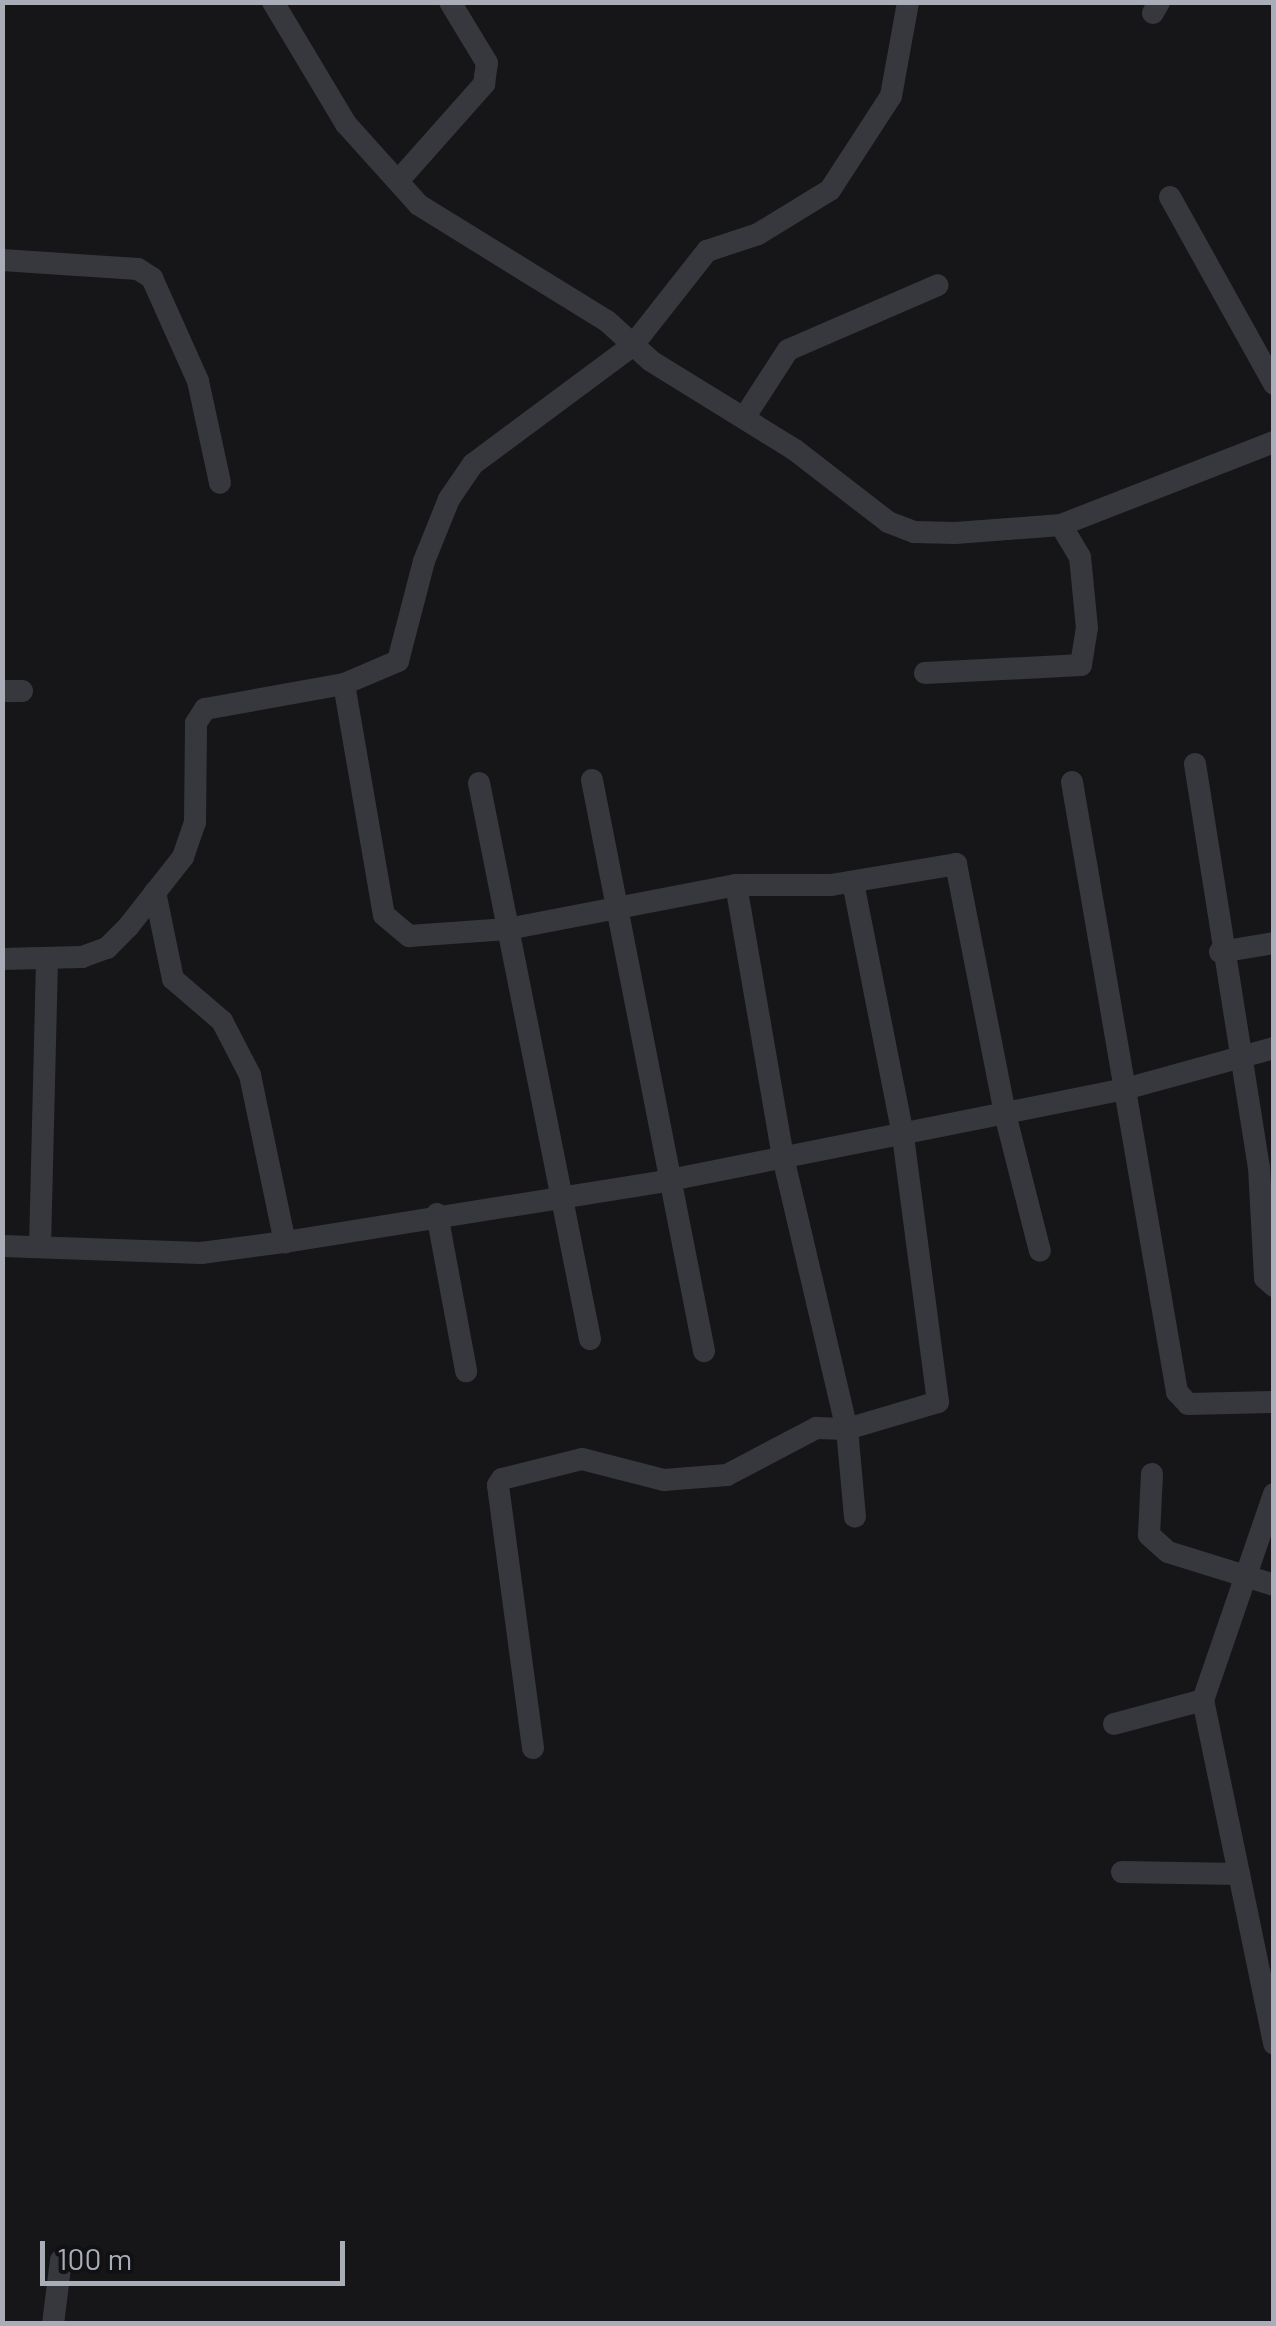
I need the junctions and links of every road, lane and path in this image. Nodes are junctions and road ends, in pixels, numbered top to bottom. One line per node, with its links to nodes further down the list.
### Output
1 (273, 2): 4 (street)
2 (450, 2): 4 (street)
3 (908, 2): 8 (street)
4 (398, 180): 8 (street)
5 (1170, 197): 9 (street)
6 (2, 260): 12 (street)
7 (938, 286): 10 (street)
8 (633, 345): 10 (street); 15 (street)
9 (1274, 384)
10 (744, 418): 13 (street)
11 (1274, 442): 13 (street)
12 (220, 483)
13 (1061, 525): 14 (street)
14 (925, 673)
15 (344, 684): 22 (street); 24 (street)
16 (1195, 764): 26 (street)
17 (592, 780): 23 (street)
18 (1072, 782): 31 (street)
19 (480, 783): 24 (street)
20 (853, 882): 21 (street); 32 (street); 33 (street)
21 (736, 885): 23 (street); 34 (street)
22 (155, 892): 27 (street); 39 (street)
23 (618, 907): 24 (street); 36 (street)
24 (508, 929): 37 (street)
25 (1274, 942): 26 (street)
26 (1220, 952): 30 (street)
27 (47, 958): 28 (street); 41 (street)
28 (2, 959)
29 (1274, 1048): 30 (street)
30 (1241, 1060): 31 (street); 35 (street)
31 (1125, 1089): 32 (street); 47 (street)
32 (1005, 1114): 33 (street); 42 (street)
33 (902, 1130): 34 (street); 48 (street)
34 (784, 1157): 36 (street); 48 (street)
35 (1266, 1166): 43 (street)
36 (670, 1180): 37 (street); 45 (street)
37 (561, 1196): 38 (street); 44 (street)
38 (437, 1214): 39 (street); 46 (street)
39 (285, 1242): 41 (street)
40 (2, 1246): 41 (street)
41 (40, 1247)
42 (1040, 1252)
43 (1274, 1286)
44 (590, 1339)
45 (704, 1351)
46 (466, 1371)
47 (1274, 1402)
48 (847, 1428): 51 (street); 56 (street)
49 (1152, 1474): 52 (street)
50 (1274, 1494): 52 (street)
51 (855, 1517)
52 (1244, 1575): 53 (street); 54 (street)
53 (1274, 1585)
54 (1203, 1700): 55 (street); 58 (street)
55 (1114, 1724)
56 (533, 1748)
57 (1122, 1872): 58 (street)
58 (1239, 1874): 59 (street)
59 (1274, 2044)
60 (61, 2260): 61 (street)
61 (53, 2324)

